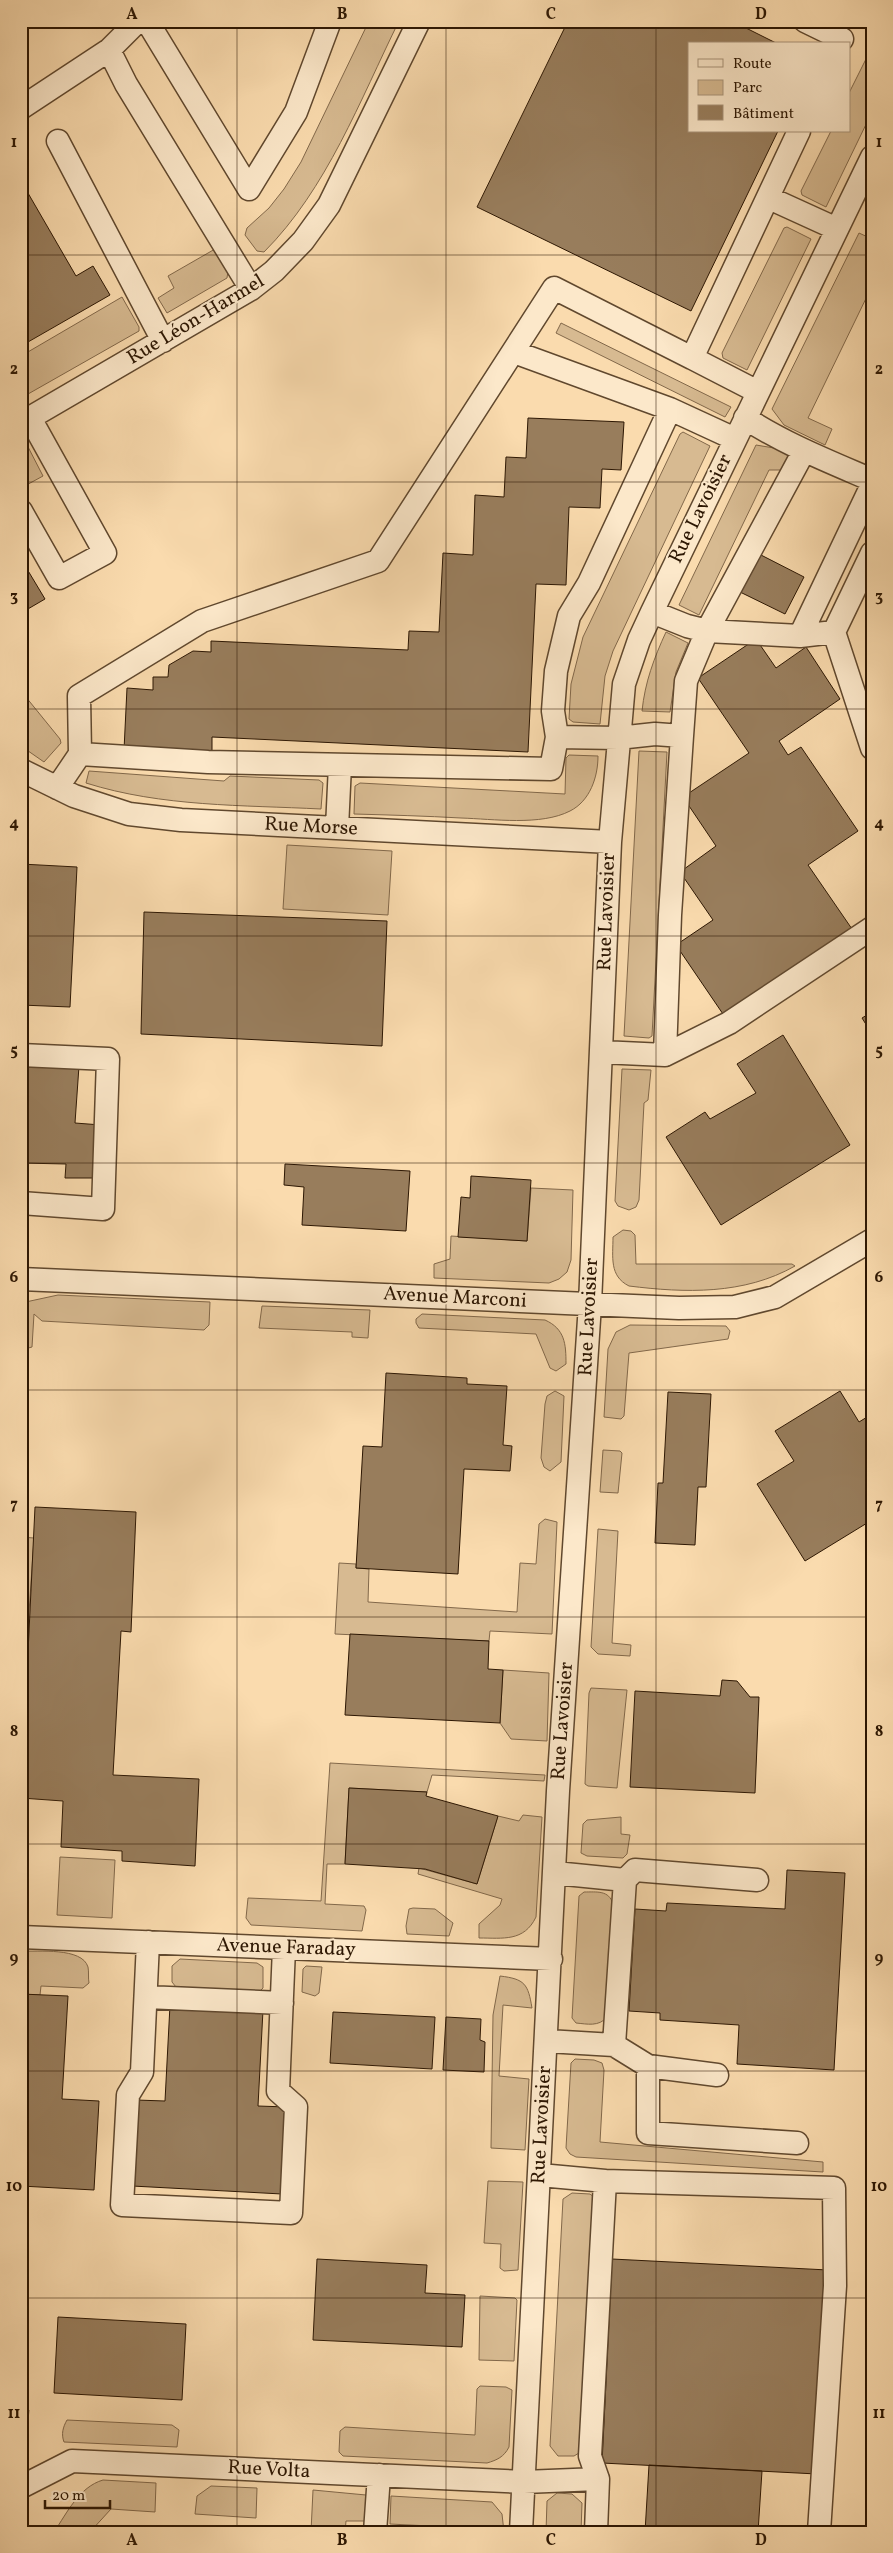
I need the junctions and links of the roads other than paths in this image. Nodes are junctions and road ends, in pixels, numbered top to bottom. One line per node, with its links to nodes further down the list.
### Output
1 (138, 21): 7 (street)
2 (147, 21): 3 (street)
3 (330, 21)
4 (419, 21): 14 (street, Rue Léon-Harmel)
5 (805, 21): 6 (street)
6 (844, 35)
7 (109, 50): 8 (street); 14 (street)
8 (21, 108)
9 (799, 132): 12 (street)
10 (58, 141): 15 (street)
11 (872, 157): 13 (street, Rue Lavoisier)
12 (768, 198): 13 (street); 17 (street)
13 (837, 229): 18 (street, Rue Lavoisier)
14 (252, 289): 15 (street, Rue Léon-Harmel)
15 (162, 341): 21 (street, Rue Léon-Harmel)
16 (514, 352): 17 (street); 19 (street); 36 (street)
17 (692, 358): 18 (street)
18 (758, 392): 20 (street, Rue Lavoisier)
19 (670, 409): 22 (street); 33 (street)
20 (745, 418): 22 (street, Rue Lavoisier); 23 (street)
21 (26, 420): 26 (street)
22 (735, 439): 28 (street, Rue Lavoisier)
23 (804, 451): 24 (street); 29 (street)
24 (872, 480)
25 (872, 485): 31 (street)
26 (21, 511)
27 (872, 552): 30 (street)
28 (652, 612): 29 (street); 34 (street, Rue Lavoisier)
29 (708, 631): 31 (street); 32 (street)
30 (834, 632): 31 (street); 35 (street)
31 (800, 636)
32 (682, 736): 34 (street); 45 (street)
33 (557, 737): 34 (street); 37 (street)
34 (618, 738): 41 (street, Rue Lavoisier)
35 (872, 748)
36 (80, 754): 37 (street); 39 (street)
37 (340, 764): 40 (street)
38 (21, 770): 39 (street, Rue Morse)
39 (57, 788): 40 (street, Rue Morse)
40 (337, 828): 41 (street, Rue Morse)
41 (610, 842): 43 (street, Rue Lavoisier)
42 (872, 928): 45 (street)
43 (601, 1052): 45 (street); 49 (street, Rue Lavoisier)
44 (21, 1055): 46 (street)
45 (665, 1055)
46 (21, 1203)
47 (872, 1240): 49 (street, Avenue Marconi)
48 (21, 1279): 49 (street, Avenue Marconi)
49 (590, 1304): 50 (street, Rue Lavoisier)
50 (555, 1874): 51 (street); 56 (street, Rue Lavoisier)
51 (625, 1880): 52 (street); 60 (street)
52 (757, 1880)
53 (21, 1937): 54 (street, Avenue Faraday)
54 (148, 1942): 55 (street, Avenue Faraday); 57 (street)
55 (284, 1948): 56 (street, Avenue Faraday); 58 (street)
56 (551, 1959): 59 (street, Rue Lavoisier)
57 (146, 1997): 58 (street); 58 (street)
58 (282, 2003)
59 (547, 2041): 60 (street); 64 (street, Rue Lavoisier)
60 (614, 2046): 61 (street)
61 (648, 2066): 62 (street); 63 (street)
62 (717, 2075)
63 (797, 2143)
64 (540, 2175): 65 (street); 68 (street, Rue Lavoisier)
65 (605, 2181): 67 (street); 73 (street)
66 (379, 2475): 68 (street, Rue Volta); 69 (street, Rue Volta); 70 (street)
67 (598, 2478): 68 (street, Rue Volta); 72 (street)
68 (524, 2482): 71 (street, Rue Lavoisier)
69 (21, 2487)
70 (375, 2532)
71 (521, 2532)
72 (596, 2532)
73 (819, 2532)

